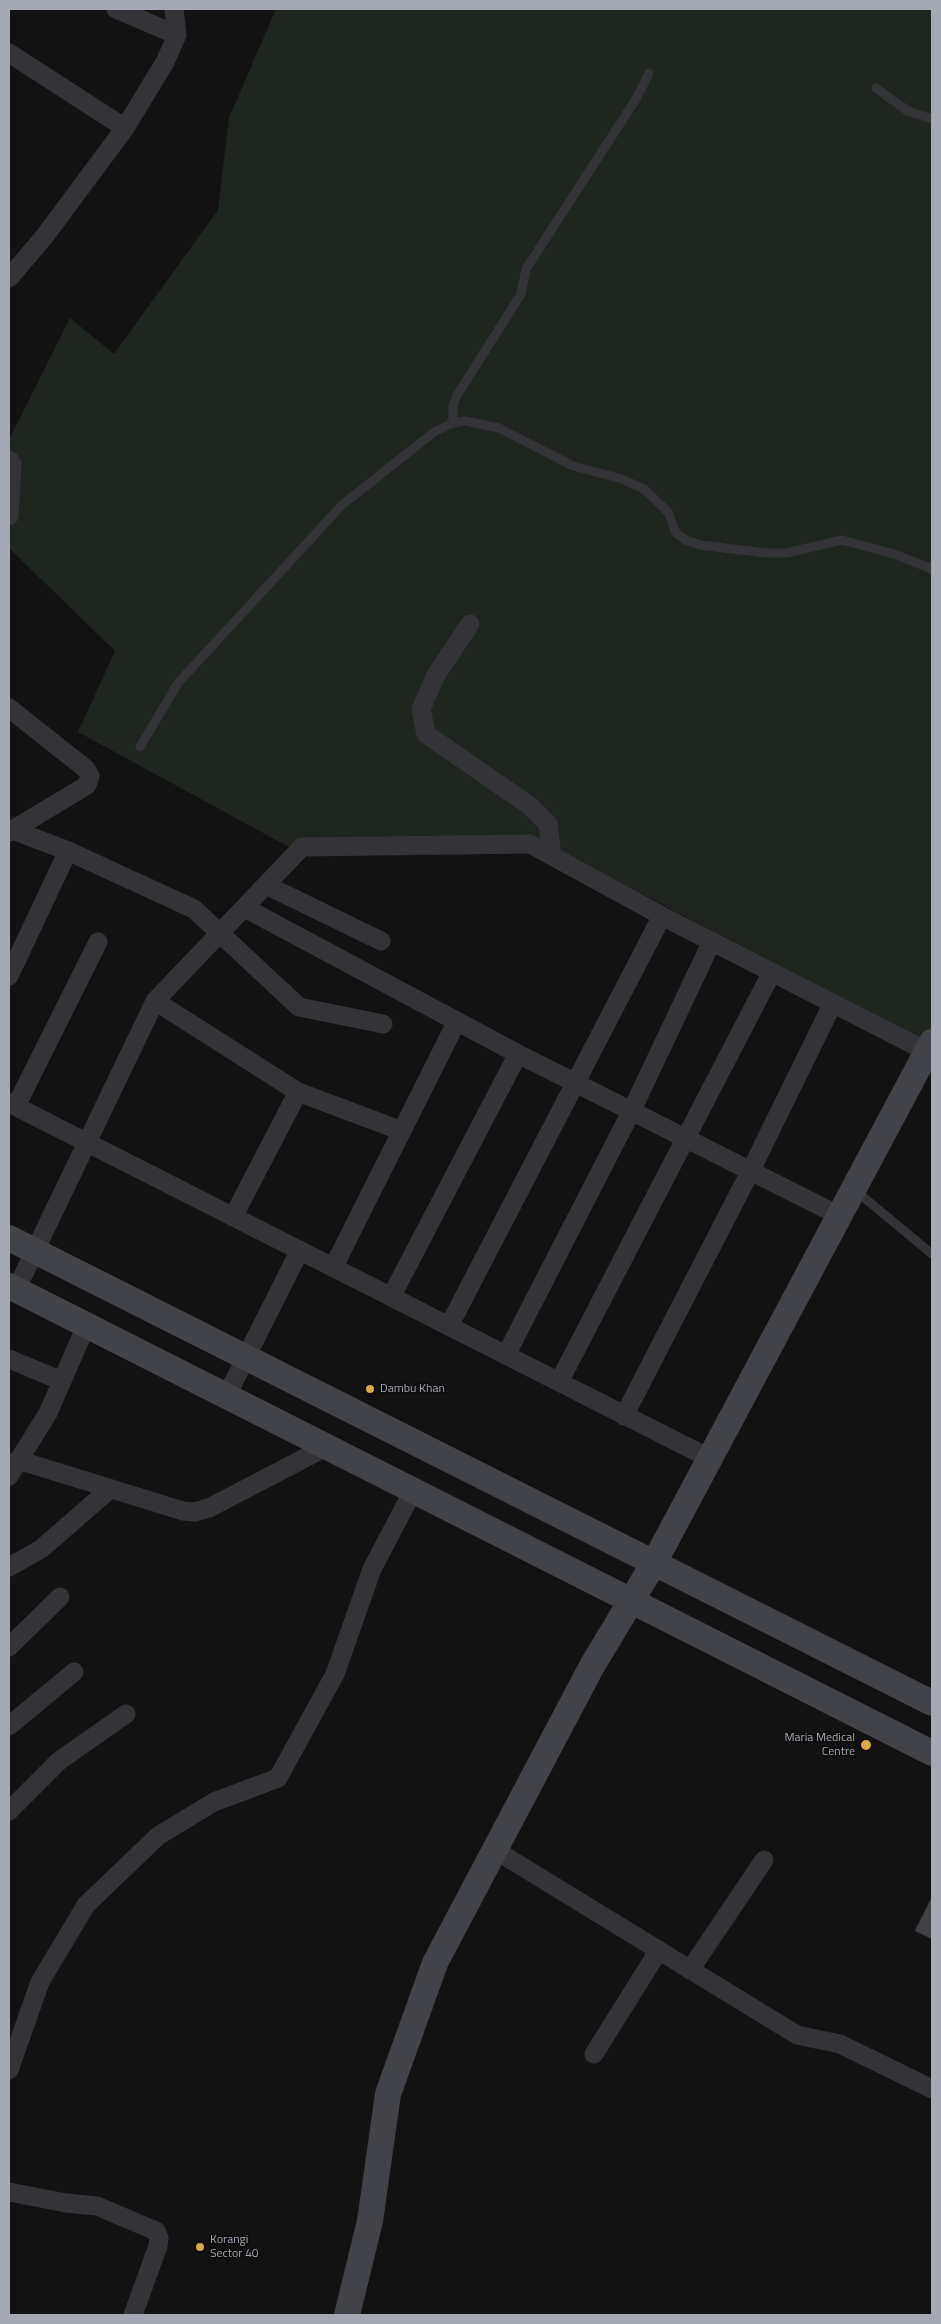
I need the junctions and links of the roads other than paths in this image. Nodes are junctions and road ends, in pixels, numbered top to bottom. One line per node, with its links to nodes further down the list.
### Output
1 (116, 9): 3 (street)
2 (174, 9): 3 (street)
3 (177, 35): 8 (street)
4 (9, 53): 8 (street)
5 (649, 73): 10 (lane)
6 (876, 88): 7 (lane)
7 (932, 119)
8 (125, 128): 9 (street)
9 (9, 278)
10 (453, 423): 13 (lane); 16 (lane)
11 (9, 460): 12 (street)
12 (9, 516)
13 (932, 570)
14 (470, 624): 19 (street)
15 (9, 708): 17 (street)
16 (140, 747)
17 (11, 831): 18 (street)
18 (68, 851): 23 (street); 28 (street)
19 (552, 856): 20 (street); 22 (street)
20 (266, 885): 21 (street); 26 (street)
21 (245, 908): 23 (street); 31 (street)
22 (662, 916): 24 (street); 35 (street)
23 (221, 933): 29 (street); 32 (street)
24 (712, 941): 27 (street); 38 (street)
25 (98, 942): 37 (street)
26 (381, 942)
27 (772, 972): 30 (street); 40 (street)
28 (9, 976)
29 (155, 1001): 36 (street); 41 (street)
30 (833, 1003): 33 (street); 42 (street)
31 (457, 1021): 34 (street); 39 (street)
32 (383, 1024)
33 (929, 1047): 43 (main road)
34 (518, 1054): 35 (street); 52 (street)
35 (576, 1083): 38 (street); 54 (street)
36 (298, 1092): 39 (street); 45 (street)
37 (12, 1104): 41 (street)
38 (632, 1110): 40 (street); 55 (street)
39 (402, 1131): 50 (street)
40 (686, 1137): 42 (street); 59 (street)
41 (89, 1143): 45 (street); 48 (street)
42 (751, 1170): 44 (street); 61 (street)
43 (854, 1189): 44 (main road); 49 (lane)
44 (840, 1216): 63 (main road)
45 (233, 1217): 47 (street)
46 (9, 1238): 48 (main road)
47 (300, 1250): 50 (street); 56 (street)
48 (36, 1251): 51 (street); 56 (main road)
49 (932, 1254)
50 (333, 1268): 52 (street)
51 (13, 1288): 53 (main road)
52 (391, 1297): 54 (street)
53 (86, 1326): 58 (street); 60 (main road)
54 (449, 1326): 55 (street)
55 (506, 1355): 59 (street)
56 (246, 1357): 60 (street); 67 (main road)
57 (9, 1359): 58 (street)
58 (62, 1381): 64 (street)
59 (559, 1382): 61 (street)
60 (226, 1397): 62 (main road)
61 (624, 1416): 63 (street)
62 (326, 1447): 65 (street); 66 (main road)
63 (709, 1458): 67 (main road)
64 (14, 1468): 65 (street)
65 (110, 1489): 68 (street)
66 (413, 1492): 70 (main road); 83 (street)
67 (654, 1563): 70 (main road); 73 (main road)
68 (9, 1567)
69 (60, 1597): 71 (street)
70 (631, 1602): 76 (main road); 78 (main road)
71 (9, 1647)
72 (74, 1672): 75 (street)
73 (932, 1703)
74 (126, 1714): 77 (street)
75 (9, 1726)
76 (932, 1753)
77 (9, 1812)
78 (495, 1850): 80 (street); 87 (main road)
79 (764, 1860): 81 (street)
80 (659, 1950): 81 (street); 82 (street)
81 (690, 1970): 84 (street)
82 (594, 2054)
83 (9, 2070)
84 (932, 2089)
85 (9, 2192): 86 (street)
86 (133, 2315)
87 (347, 2315)

